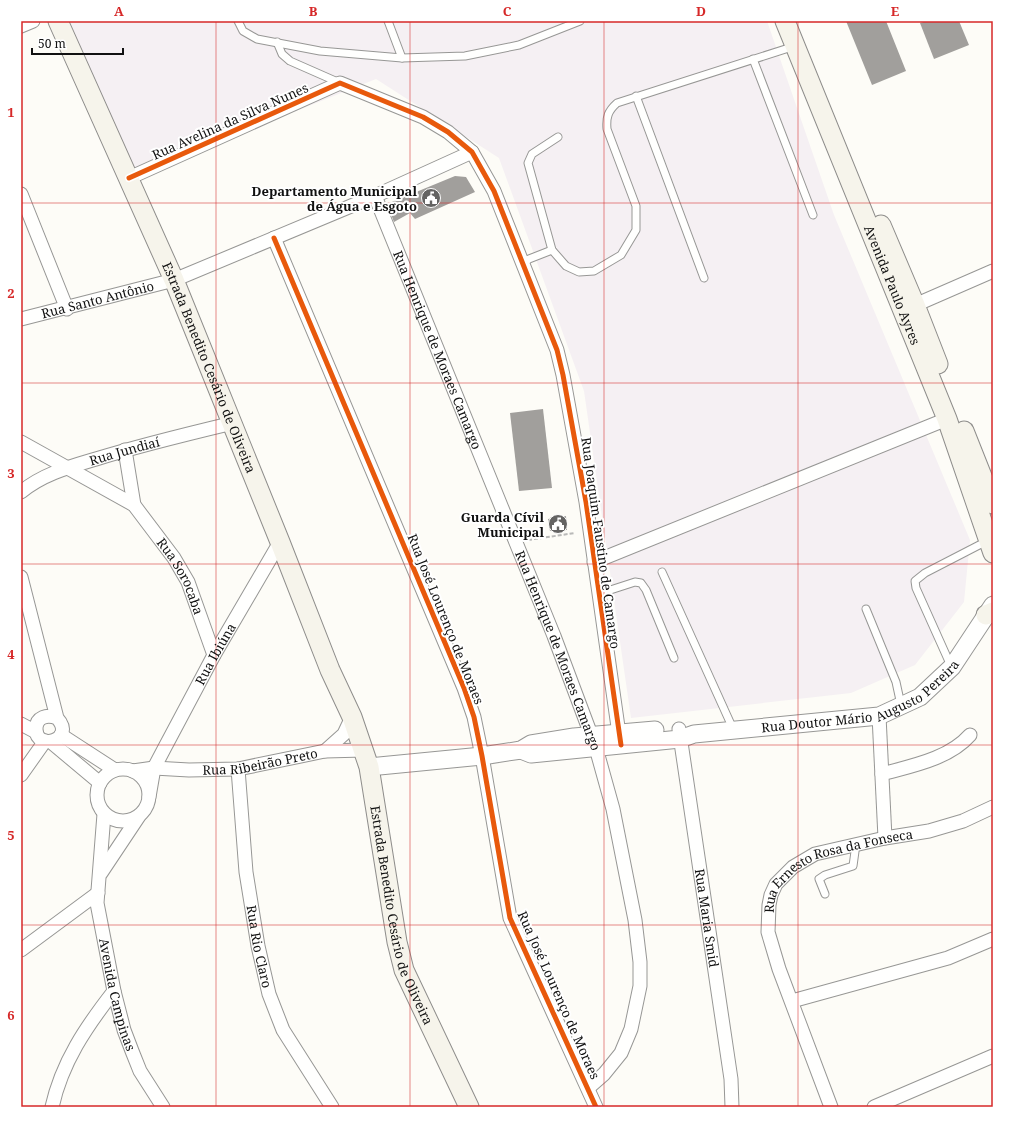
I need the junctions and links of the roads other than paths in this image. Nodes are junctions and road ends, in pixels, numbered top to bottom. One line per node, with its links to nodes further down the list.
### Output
1 (33, 21): 9 (street)
2 (58, 21): 18 (main road, Estrada Benedito Cesário de Oliveira)
3 (238, 21): 10 (lane)
4 (388, 21): 12 (lane)
5 (580, 21): 8 (lane)
6 (785, 21): 11 (main road, Avenida Paulo Ayres)
7 (798, 21): 11 (main road, Avenida Paulo Ayres)
8 (570, 23): 12 (lane)
9 (21, 26)
10 (277, 42): 12 (lane); 14 (lane, Rua Joaquim Faustino de Camargo)
11 (800, 44): 13 (lane); 28 (main road, Avenida Paulo Ayres); 29 (main road, Avenida Paulo Ayres)
12 (402, 58)
13 (753, 59): 15 (lane); 21 (lane)
14 (340, 83): 17 (street, Rua Joaquim Faustino de Camargo); 18 (street, Rua Avelina da Silva Nunes)
15 (636, 96): 23 (lane); 26 (lane)
16 (558, 136): 23 (lane)
17 (472, 152): 20 (street, Rua Santo Antônio); 24 (street, Rua Joaquim Faustino de Camargo)
18 (129, 178): 27 (main road, Estrada Benedito Cesário de Oliveira)
19 (21, 194): 30 (street)
20 (374, 196): 22 (street, Rua Santo Antônio); 62 (street, Rua Henrique de Moraes Camargo)
21 (813, 214)
22 (274, 238): 27 (street, Rua Santo Antônio); 64 (street, Rua José Lourenço de Moraes)
23 (552, 250): 24 (lane)
24 (523, 263): 43 (street, Rua Joaquim Faustino de Camargo)
25 (993, 271): 29 (street)
26 (704, 278)
27 (174, 280): 30 (street, Rua Santo Antônio); 33 (main road, Estrada Benedito Cesário de Oliveira)
28 (890, 281): 29 (main road); 32 (main road, Avenida Paulo Ayres)
29 (915, 305): 38 (main road, Avenida Paulo Ayres)
30 (67, 309): 31 (street, Rua Santo Antônio)
31 (21, 319)
32 (947, 420): 40 (main road, Avenida Paulo Ayres); 43 (street)
33 (233, 423): 35 (street, Rua Jundiaí); 41 (main road, Estrada Benedito Cesário de Oliveira)
34 (21, 442): 36 (street, Rua Sorocaba)
35 (126, 450): 36 (street, Rua Jundiaí); 39 (street, Rua Sorocaba)
36 (67, 468): 37 (street, Rua Jundiaí); 39 (street, Rua Sorocaba)
37 (21, 492)
38 (993, 504)
39 (134, 505): 49 (street, Rua Sorocaba)
40 (988, 519): 42 (main road, Avenida Paulo Ayres)
41 (280, 542): 49 (street, Rua Ibiúna); 54 (main road, Estrada Benedito Cesário de Oliveira)
42 (991, 546): 51 (lane)
43 (594, 562): 46 (street, Rua Joaquim Faustino de Camargo)
44 (662, 572): 57 (lane)
45 (21, 577): 55 (street)
46 (598, 594): 50 (lane); 61 (street, Rua Joaquim Faustino de Camargo)
47 (866, 609): 52 (lane)
48 (991, 611): 51 (street, Rua Doutor Mário Augusto Pereira)
49 (214, 655): 66 (street, Rua Ibiúna)
50 (674, 658)
51 (952, 667): 52 (street, Rua Doutor Mário Augusto Pereira)
52 (901, 706): 53 (street, Rua Doutor Mário Augusto Pereira)
53 (879, 716): 57 (street, Rua Doutor Mário Augusto Pereira); 70 (street)
54 (352, 717): 63 (street); 65 (main road, Estrada Benedito Cesário de Oliveira)
55 (56, 718): 60 (street); 60 (street)
56 (21, 724): 60 (street)
57 (734, 731): 58 (street, Rua Doutor Mário Augusto Pereira)
58 (684, 734): 61 (street, Rua Doutor Mário Augusto Pereira); 93 (street, Rua Maria Smid)
59 (970, 735): 70 (street)
60 (48, 737): 68 (street); 71 (street); 72 (street)
61 (620, 739): 62 (street, Rua Doutor Mário Augusto Pereira)
62 (594, 742): 64 (street, Rua Doutor Mário Augusto Pereira); 87 (street, Rua Henrique de Moraes Camargo)
63 (325, 751): 65 (street, Rua Ribeirão Preto); 67 (street, Rua Ribeirão Preto)
64 (482, 756): 65 (street, Rua Doutor Mário Augusto Pereira); 87 (street, Rua José Lourenço de Moraes)
65 (367, 758): 88 (main road, Estrada Benedito Cesário de Oliveira)
66 (154, 768): 67 (street, Rua Ribeirão Preto); 69 (street); 73 (street, Rua Ibiúna)
67 (238, 769): 91 (street, Rua Rio Claro)
68 (115, 770): 69 (street); 72 (street)
69 (133, 771): 73 (street)
70 (882, 774): 77 (street)
71 (21, 775)
72 (100, 783): 75 (street)
73 (149, 796): 76 (street)
74 (993, 807): 77 (street, Rua Ernesto Rosa da Fonseca)
75 (104, 814): 76 (street); 79 (street, Avenida Campinas)
76 (139, 816): 79 (street, Avenida Campinas)
77 (885, 838): 78 (street, Rua Ernesto Rosa da Fonseca)
78 (856, 844): 81 (lane); 85 (street, Rua Ernesto Rosa da Fonseca)
79 (100, 875): 80 (street, Avenida Campinas)
80 (98, 893): 83 (street); 84 (street, Avenida Campinas)
81 (825, 894)
82 (993, 939): 85 (street)
83 (21, 950)
84 (114, 991): 89 (street); 90 (street, Avenida Campinas)
85 (792, 1002): 94 (street, Rua Ernesto Rosa da Fonseca)
86 (993, 1056): 95 (street)
87 (588, 1088): 92 (street, Rua José Lourenço de Moraes)
88 (468, 1106)
89 (52, 1107)
90 (163, 1107)
91 (332, 1107)
92 (596, 1107)
93 (732, 1107)
94 (831, 1107)
95 (874, 1107)

